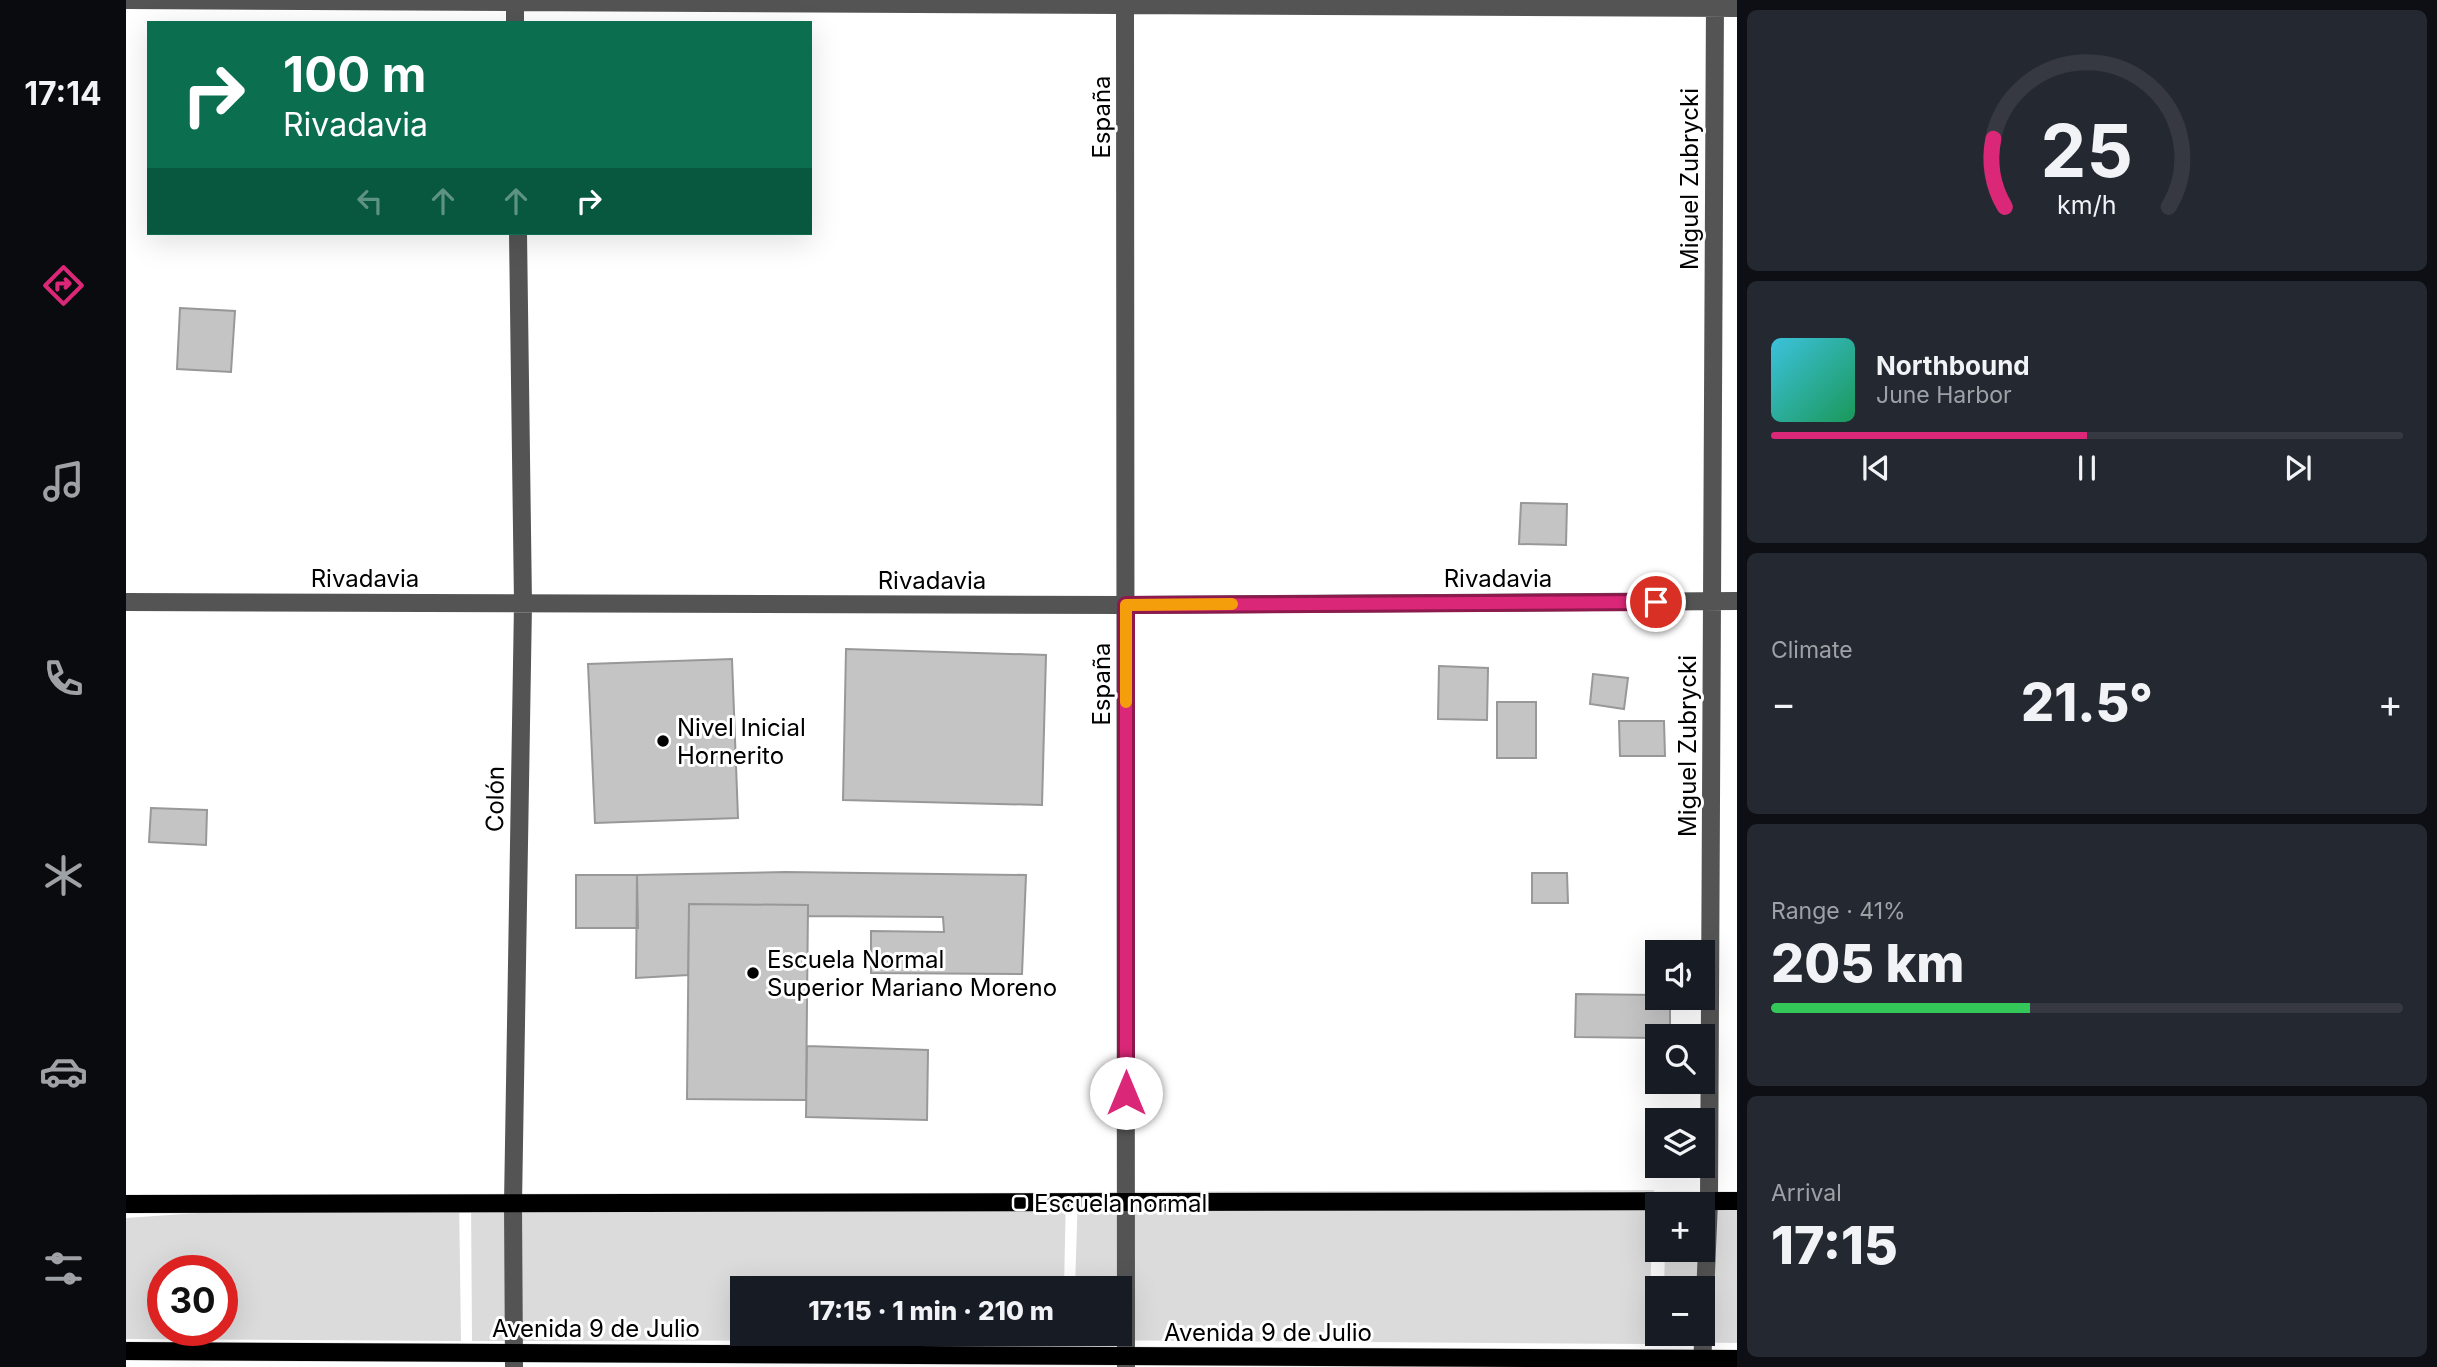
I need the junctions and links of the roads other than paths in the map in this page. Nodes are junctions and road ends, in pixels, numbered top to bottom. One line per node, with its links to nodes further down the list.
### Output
1 (126, 0): 2 (street)
2 (515, 1): 3 (street); 6 (street)
3 (1125, 2): 4 (street); 12 (street, España)
4 (1715, 4): 5 (street); 8 (street, Miguel Zubrycki)
5 (1737, 8)
6 (515, 21)
7 (518, 235): 11 (street, Colón)
8 (1712, 601): 9 (street, Rivadavia); 12 (street, Rivadavia); 13 (street, Miguel Zubrycki)
9 (1737, 601)
10 (126, 602): 11 (street, Rivadavia)
11 (523, 604): 12 (street, Rivadavia); 18 (street, Colón)
12 (1126, 605): 17 (street, España)
13 (1709, 1192)
14 (1645, 1201): 17 (main road)
15 (1715, 1201): 16 (main road)
16 (1737, 1201)
17 (1126, 1202): 18 (main road); 24 (street, España)
18 (513, 1203): 19 (main road); 22 (street, Colón)
19 (126, 1204)
20 (1706, 1262): 25 (street, Miguel Zubrycki)
21 (126, 1350): 22 (main road, Avenida 9 de Julio)
22 (514, 1359): 24 (main road, Avenida 9 de Julio)
23 (1737, 1359): 25 (main road, Avenida 9 de Julio)
24 (1126, 1361): 25 (main road, Avenida 9 de Julio)
25 (1702, 1363)

